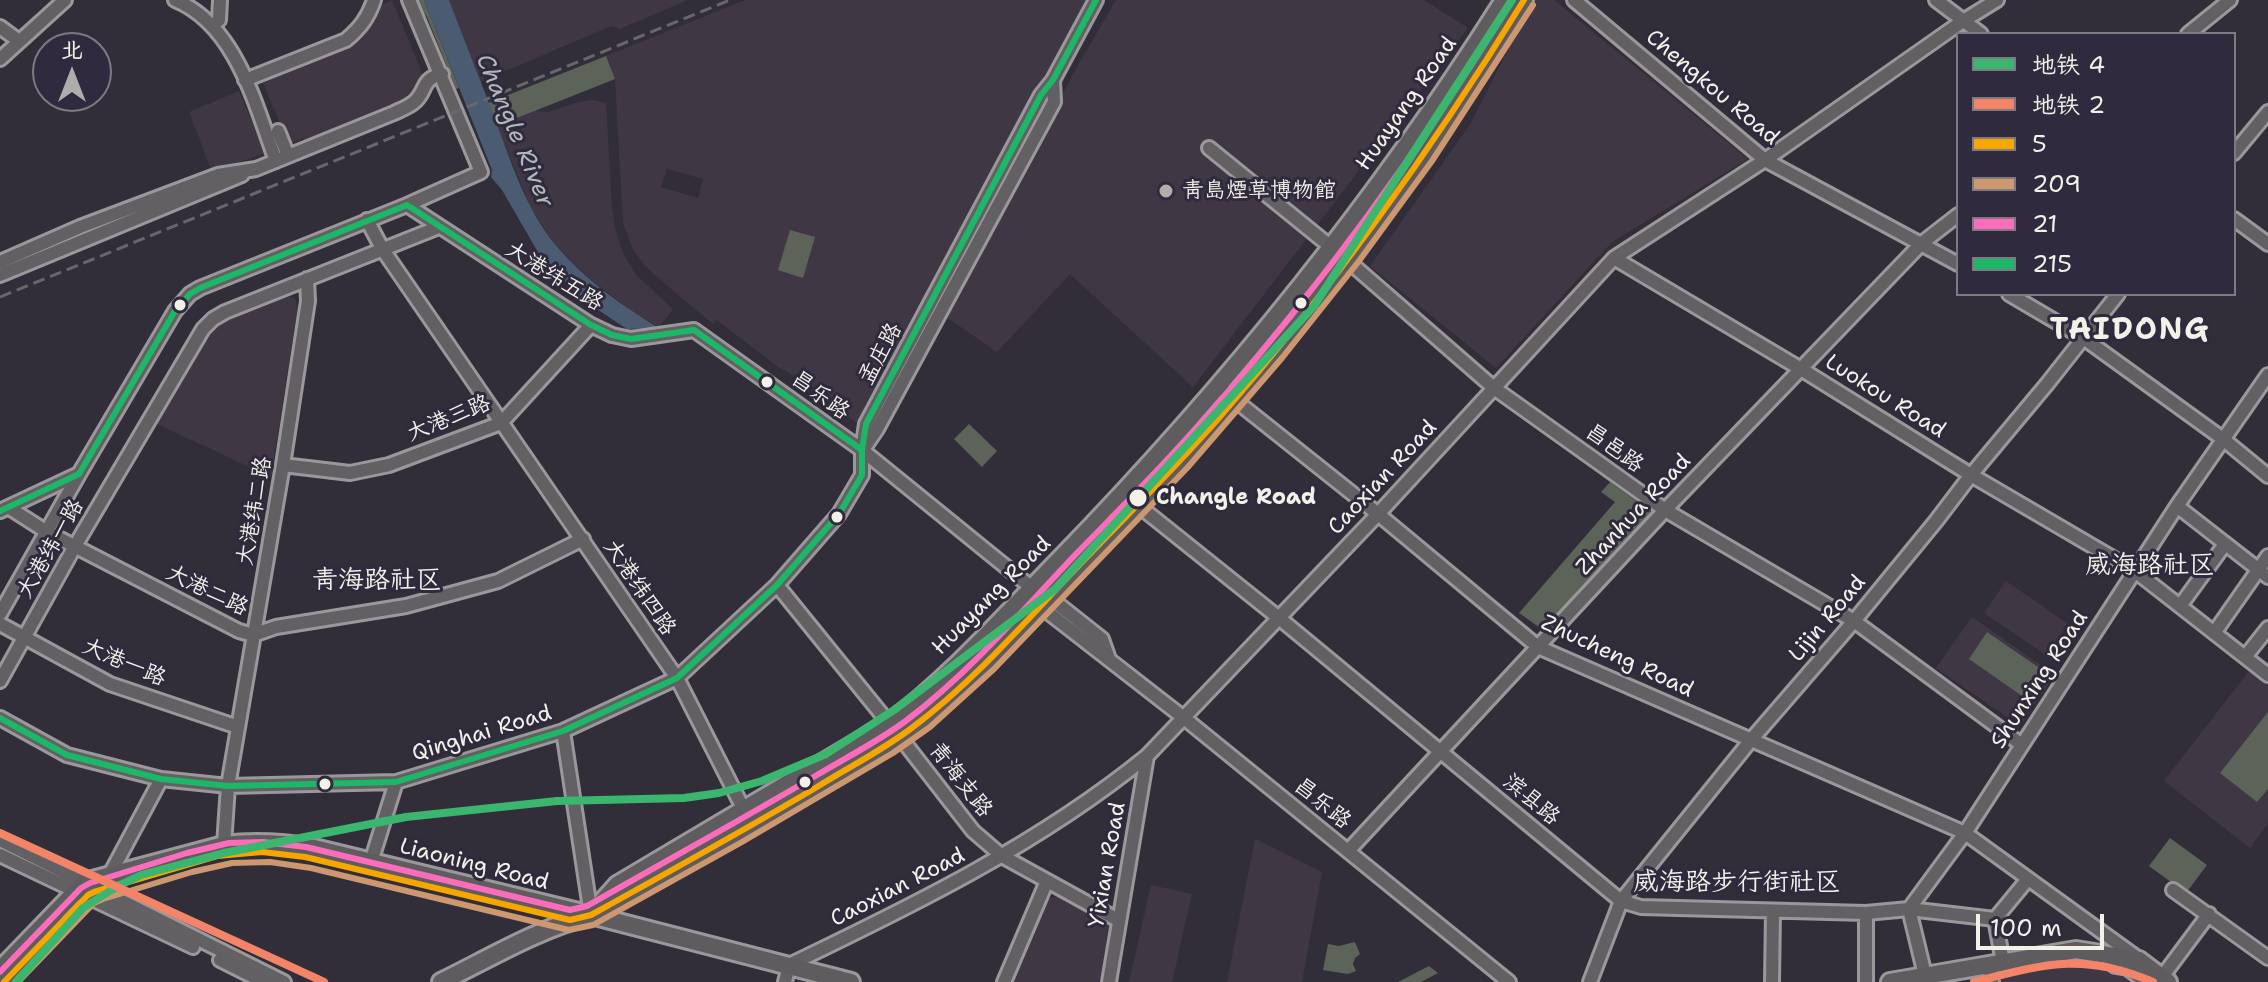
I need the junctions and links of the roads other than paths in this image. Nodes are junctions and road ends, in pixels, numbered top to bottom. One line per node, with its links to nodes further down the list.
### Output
1 (65, 0): 18 (street)
2 (175, 0): 14 (street)
3 (220, 0): 14 (street)
4 (374, 0): 21 (street)
5 (409, 0): 20 (street)
6 (1096, 0): 56 (street, 孟庄路)
7 (1504, 0): 36 (main road, Huayang Road)
8 (1524, 0): 39 (main road, Huayang Road)
9 (1574, 0): 27 (street, Chengkou Road)
10 (1936, 0): 13 (street)
11 (1997, 0): 13 (street, Caoxian Road)
12 (2230, 0): 17 (street)
13 (1963, 21): 16 (street); 27 (street, Caoxian Road)
14 (212, 26): 21 (street)
15 (0, 27): 18 (street)
16 (1978, 32)
17 (2190, 32)
18 (19, 41): 19 (street)
19 (0, 59)
20 (442, 74): 26 (street); 29 (street)
21 (245, 80): 26 (street)
22 (2268, 112): 25 (street)
23 (278, 131): 26 (street)
24 (1209, 148): 36 (street, 昌邑路)
25 (2236, 151)
26 (282, 158): 28 (street)
27 (1765, 160): 34 (street, Chengkou Road); 38 (street, Caoxian Road)
28 (256, 169): 40 (street); 42 (street)
29 (407, 205): 31 (street, 大港纬一路); 33 (street, 大港纬五路)
30 (1956, 217): 34 (street, Zhanhua Road)
31 (367, 220): 37 (street, 大港纬四路); 58 (street, 大港纬一路)
32 (2236, 220): 35 (street)
33 (439, 227): 37 (street, 大港纬一路); 46 (street, 大港纬五路)
34 (1922, 243): 41 (street, Chengkou Road); 49 (street, Zhanhua Road)
35 (2268, 244)
36 (1330, 247): 39 (street, 昌邑路); 51 (main road, Huayang Road)
37 (383, 250): 43 (street, 大港纬一路); 54 (street, 大港纬四路)
38 (1614, 258): 49 (street, Luokou Road); 52 (street, Caoxian Road)
39 (1347, 260): 52 (street, 昌邑路); 53 (main road, Huayang Road)
40 (0, 262)
41 (1956, 263)
42 (0, 275)
43 (307, 279): 57 (street, 大港纬二路); 70 (street, 大港纬一路)
44 (2012, 296): 48 (street)
45 (2116, 296): 48 (street, Lijin Road)
46 (591, 325): 47 (street, 大港纬五路); 54 (street, 大港三路)
47 (694, 330): 56 (street, 昌乐路)
48 (2082, 337): 55 (street); 59 (street, Lijin Road)
49 (1801, 369): 59 (street, Luokou Road); 65 (street, Zhanhua Road)
50 (2267, 378): 55 (street, Shunxing Road)
51 (1219, 386): 53 (street, Zhucheng Road); 61 (main road, Huayang Road)
52 (1494, 388): 65 (street, 昌邑路); 66 (street, Caoxian Road)
53 (1234, 400): 62 (main road, Huayang Road); 66 (street, Zhucheng Road)
54 (501, 423): 57 (street, 大港三路); 68 (street, 大港纬四路)
55 (2223, 439): 60 (street); 63 (street, Shunxing Road)
56 (862, 450): 74 (street, Qinghai Road); 75 (street, 昌乐路)
57 (283, 465): 84 (street, 大港纬二路)
58 (79, 474): 64 (street); 67 (street, 大港纬一路)
59 (1971, 475): 72 (street, Luokou Road); 80 (street, Lijin Road)
60 (2268, 476)
61 (1124, 494): 62 (street, 滨县路); 75 (main road, Huayang Road)
62 (1138, 504): 76 (main road, Huayang Road); 79 (street, 滨县路)
63 (2177, 506): 69 (street); 72 (street, Shunxing Road)
64 (4, 509): 67 (street, 大港二路)
65 (1665, 510): 80 (street, 昌邑路); 86 (street, Zhanhua Road)
66 (1378, 514): 79 (street, Caoxian Road); 86 (street, Zhucheng Road)
67 (47, 532): 70 (street, 大港二路); 78 (street, 大港纬一路)
68 (583, 539): 84 (street, 大港二路); 89 (street, 大港纬四路)
69 (2225, 544): 73 (street); 77 (street)
70 (75, 546): 84 (street, 大港二路); 85 (street, 大港纬一路)
71 (2268, 556): 73 (street)
72 (2135, 571): 77 (street, Luokou Road); 98 (street, Shunxing Road)
73 (2263, 573): 83 (street)
74 (777, 585): 89 (street, Qinghai Road); 93 (street, 青海支路)
75 (1032, 588): 76 (street, 昌乐路); 93 (main road, Huayang Road)
76 (1045, 601): 92 (street, 昌乐路); 96 (main road, Huayang Road)
77 (2180, 606): 83 (street, Luokou Road)
78 (0, 614)
79 (1279, 618): 92 (street, Caoxian Road); 99 (street, 滨县路)
80 (1854, 621): 97 (street, Lijin Road); 98 (street, 昌邑路)
81 (0, 624): 85 (street, 大港一路)
82 (2268, 628): 87 (street)
83 (2214, 633): 87 (street, Luokou Road)
84 (253, 635): 94 (street, 大港纬二路)
85 (25, 636): 90 (street, 大港纬一路); 94 (street, 大港一路)
86 (1538, 647): 97 (street, Zhucheng Road); 99 (street, Zhanhua Road)
87 (2245, 657): 88 (street, Luokou Road)
88 (2268, 675)
89 (677, 678): 95 (street, Qinghai Road); 104 (street, 大港纬四路)
90 (0, 681)
91 (0, 718): 101 (street, Qinghai Road)
92 (1184, 718): 100 (street, Caoxian Road); 108 (street, 昌乐路)
93 (888, 724): 96 (street, 青海支路); 104 (main road, Huayang Road)
94 (238, 727): 103 (street, 大港纬二路)
95 (563, 731): 102 (street, Qinghai Road); 122 (street)
96 (900, 737): 104 (main road, Huayang Road); 110 (street, 青海支路)
97 (1751, 740): 105 (street, Zhucheng Road); 117 (street, Lijin Road)
98 (2022, 745): 105 (street, Shunxing Road)
99 (1440, 751): 108 (street, Zhanhua Road); 117 (street, 滨县路)
100 (1147, 756): 110 (street, Caoxian Road); 125 (street, Yixian Road)
101 (161, 779): 103 (street, Qinghai Road); 112 (street)
102 (396, 782): 103 (street, Qinghai Road); 111 (street)
103 (228, 786): 107 (street, 大港纬二路)
104 (748, 818): 122 (main road, Huayang Road)
105 (1965, 833): 113 (street, Zhucheng Road); 118 (street, Shunxing Road)
106 (0, 840): 115 (street)
107 (224, 845): 111 (main road, Liaoning Road); 112 (main road, Liaoning Road)
108 (1348, 851): 141 (street, 昌乐路)
109 (0, 855): 115 (street)
110 (1002, 856): 114 (street, 青海支路); 130 (street, Caoxian Road)
111 (371, 862): 122 (main road, Liaoning Road)
112 (110, 876): 115 (main road, Liaoning Road)
113 (2028, 879): 123 (street); 127 (street, Zhucheng Road)
114 (1047, 881): 125 (street, 青海支路); 139 (street)
115 (87, 890): 124 (main road, Liaoning Road); 128 (main road, Liaoning Road); 133 (main road); 134 (street); 135 (street)
116 (2173, 890): 121 (street)
117 (1621, 901): 119 (street, 滨县路); 142 (street, Lijin Road)
118 (1909, 909): 120 (street, 滨县路); 123 (street, 滨县路); 131 (street)
119 (1773, 912): 120 (street, 滨县路); 143 (street)
120 (1866, 913): 144 (street)
121 (2209, 914): 126 (street); 132 (street)
122 (591, 915): 124 (main road); 130 (main road, Liaoning Road)
123 (1995, 919): 129 (street)
124 (570, 920): 130 (main road, Liaoning Road); 136 (main road)
125 (1118, 920): 140 (street, Yixian Road)
126 (2268, 958)
127 (2133, 963): 129 (main road); 132 (main road)
128 (0, 970)
129 (1993, 970): 131 (main road)
130 (787, 974): 137 (main road, Liaoning Road); 138 (main road, Liaoning Road)
131 (1929, 978): 145 (main road)
132 (2160, 980)
133 (4, 982)
134 (264, 982)
135 (284, 982)
136 (441, 982)
137 (810, 982)
138 (851, 982)
139 (1004, 982)
140 (1109, 982)
141 (1509, 982)
142 (1590, 982)
143 (1772, 982)
144 (1866, 982)
145 (1890, 982)

